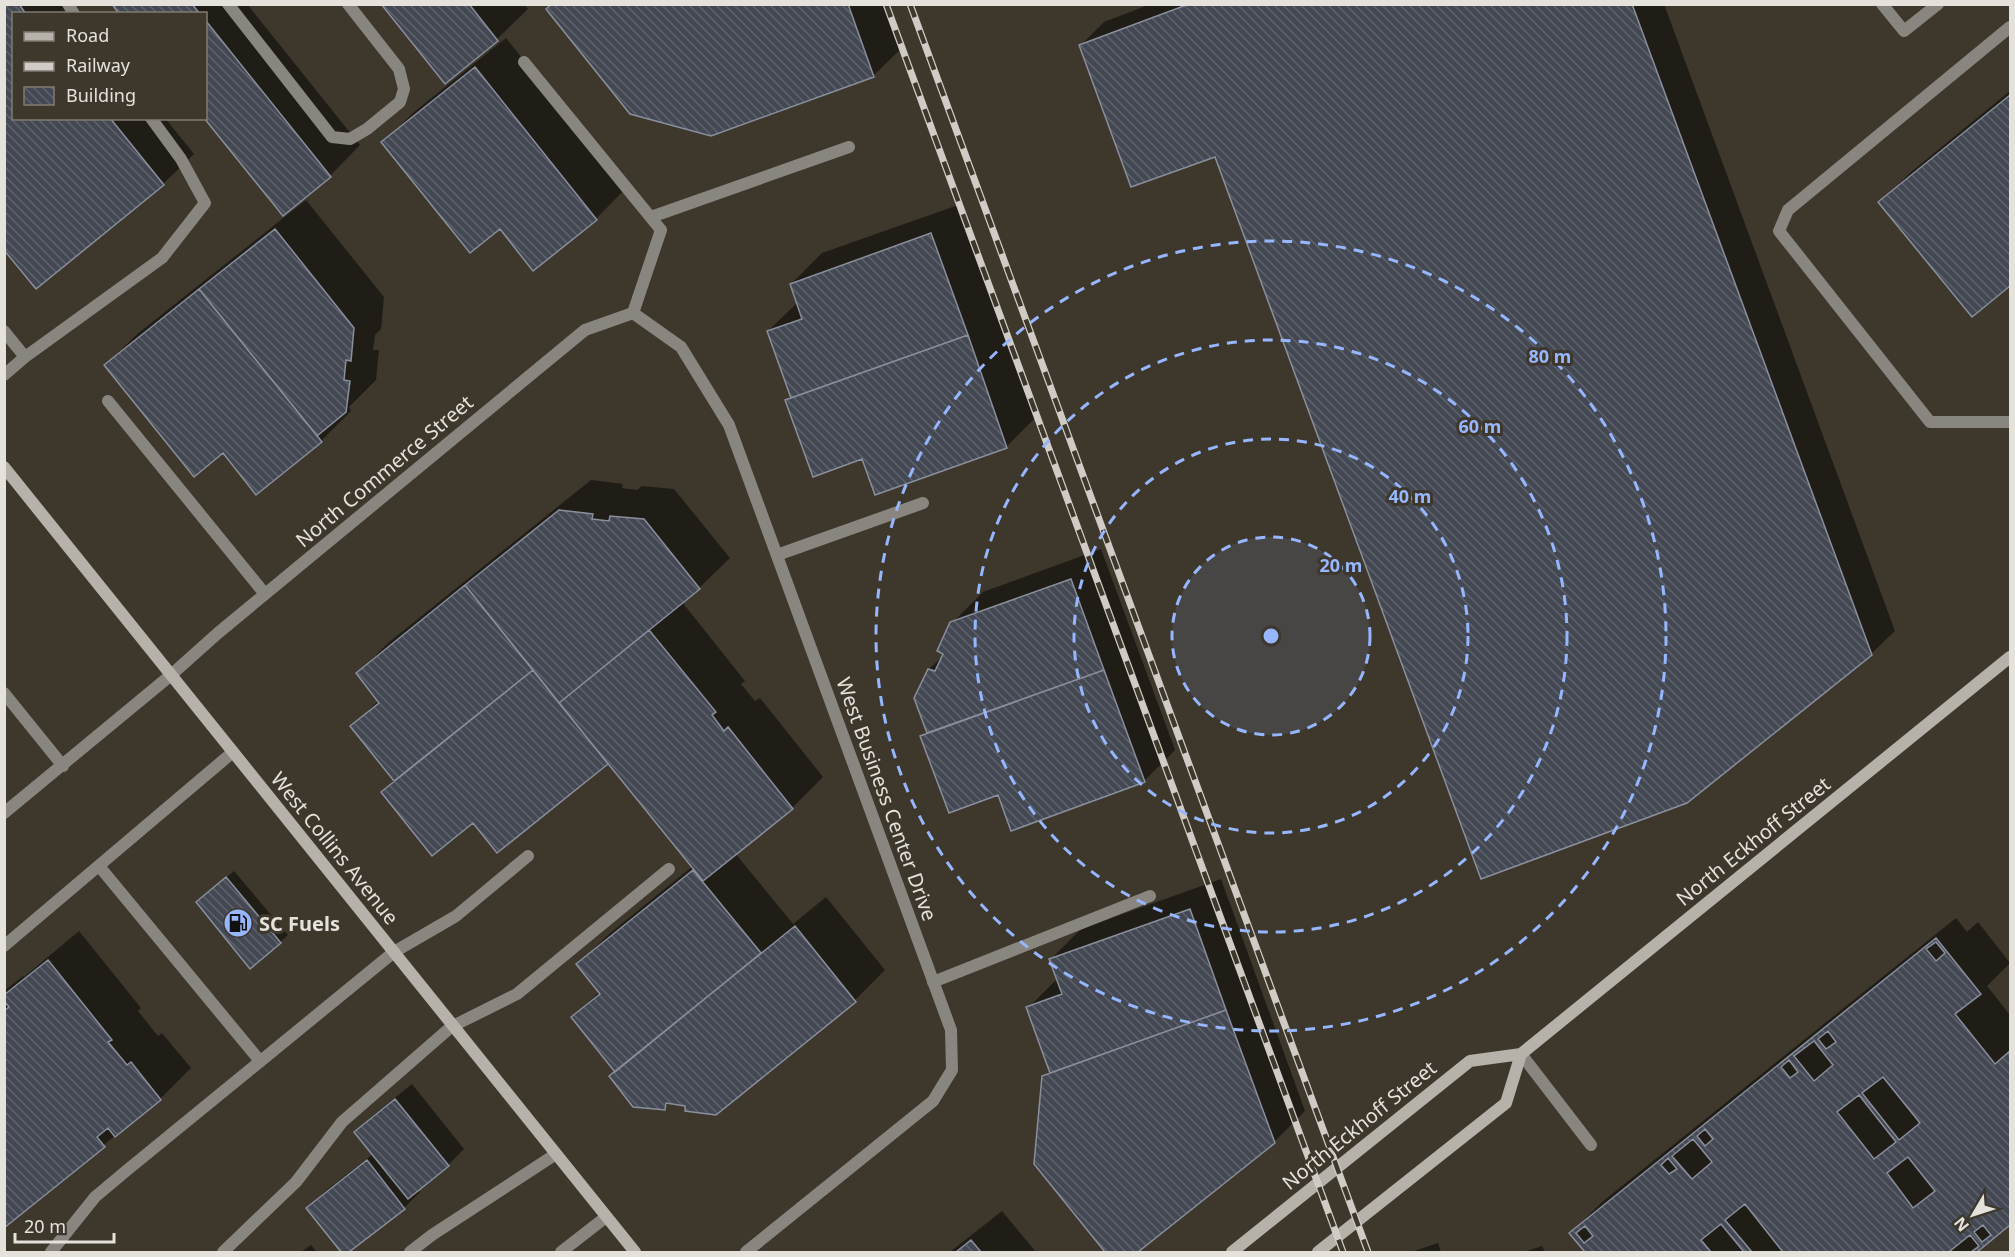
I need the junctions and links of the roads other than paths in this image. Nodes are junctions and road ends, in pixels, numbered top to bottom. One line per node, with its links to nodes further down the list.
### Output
1 (228, 4): 2 (street)
2 (348, 4)
3 (1882, 4): 4 (street)
4 (1938, 4)
5 (2010, 27): 15 (street)
6 (524, 62): 9 (street)
7 (152, 120): 12 (street)
8 (849, 147): 9 (street)
9 (651, 217): 10 (street)
10 (633, 313): 18 (street, West Business Center Drive); 19 (street, North Commerce Street)
11 (4, 331): 12 (street)
12 (26, 357): 13 (street)
13 (4, 375)
14 (108, 401): 19 (street)
15 (2010, 422)
16 (4, 467): 21 (street, West Collins Avenue)
17 (923, 503): 18 (street)
18 (777, 555): 32 (street, West Business Center Drive)
19 (265, 594): 21 (street, North Commerce Street)
20 (2010, 657): 34 (street, North Eckhoff Street)
21 (171, 675): 23 (street, West Collins Avenue); 24 (street, North Commerce Street)
22 (4, 693): 24 (street)
23 (233, 752): 27 (street); 31 (street, West Collins Avenue)
24 (63, 766): 25 (street, North Commerce Street)
25 (4, 813)
26 (528, 856): 31 (street)
27 (99, 866): 30 (street); 35 (street)
28 (669, 869): 33 (street)
29 (1150, 896): 32 (street)
30 (4, 946)
31 (394, 952): 33 (street, West Collins Avenue); 35 (street)
32 (933, 982): 44 (street, West Business Center Drive)
33 (453, 1026): 37 (street, West Collins Avenue); 40 (street)
34 (1521, 1054): 36 (street); 45 (street, North Eckhoff Street); 46 (street)
35 (260, 1061): 39 (street)
36 (1591, 1145)
37 (556, 1154): 38 (street, West Collins Avenue); 41 (street)
38 (606, 1217): 42 (street); 43 (street, West Collins Avenue)
39 (51, 1252)
40 (223, 1252)
41 (410, 1252)
42 (561, 1252)
43 (635, 1252)
44 (746, 1252)
45 (1232, 1252)
46 (1317, 1252)

